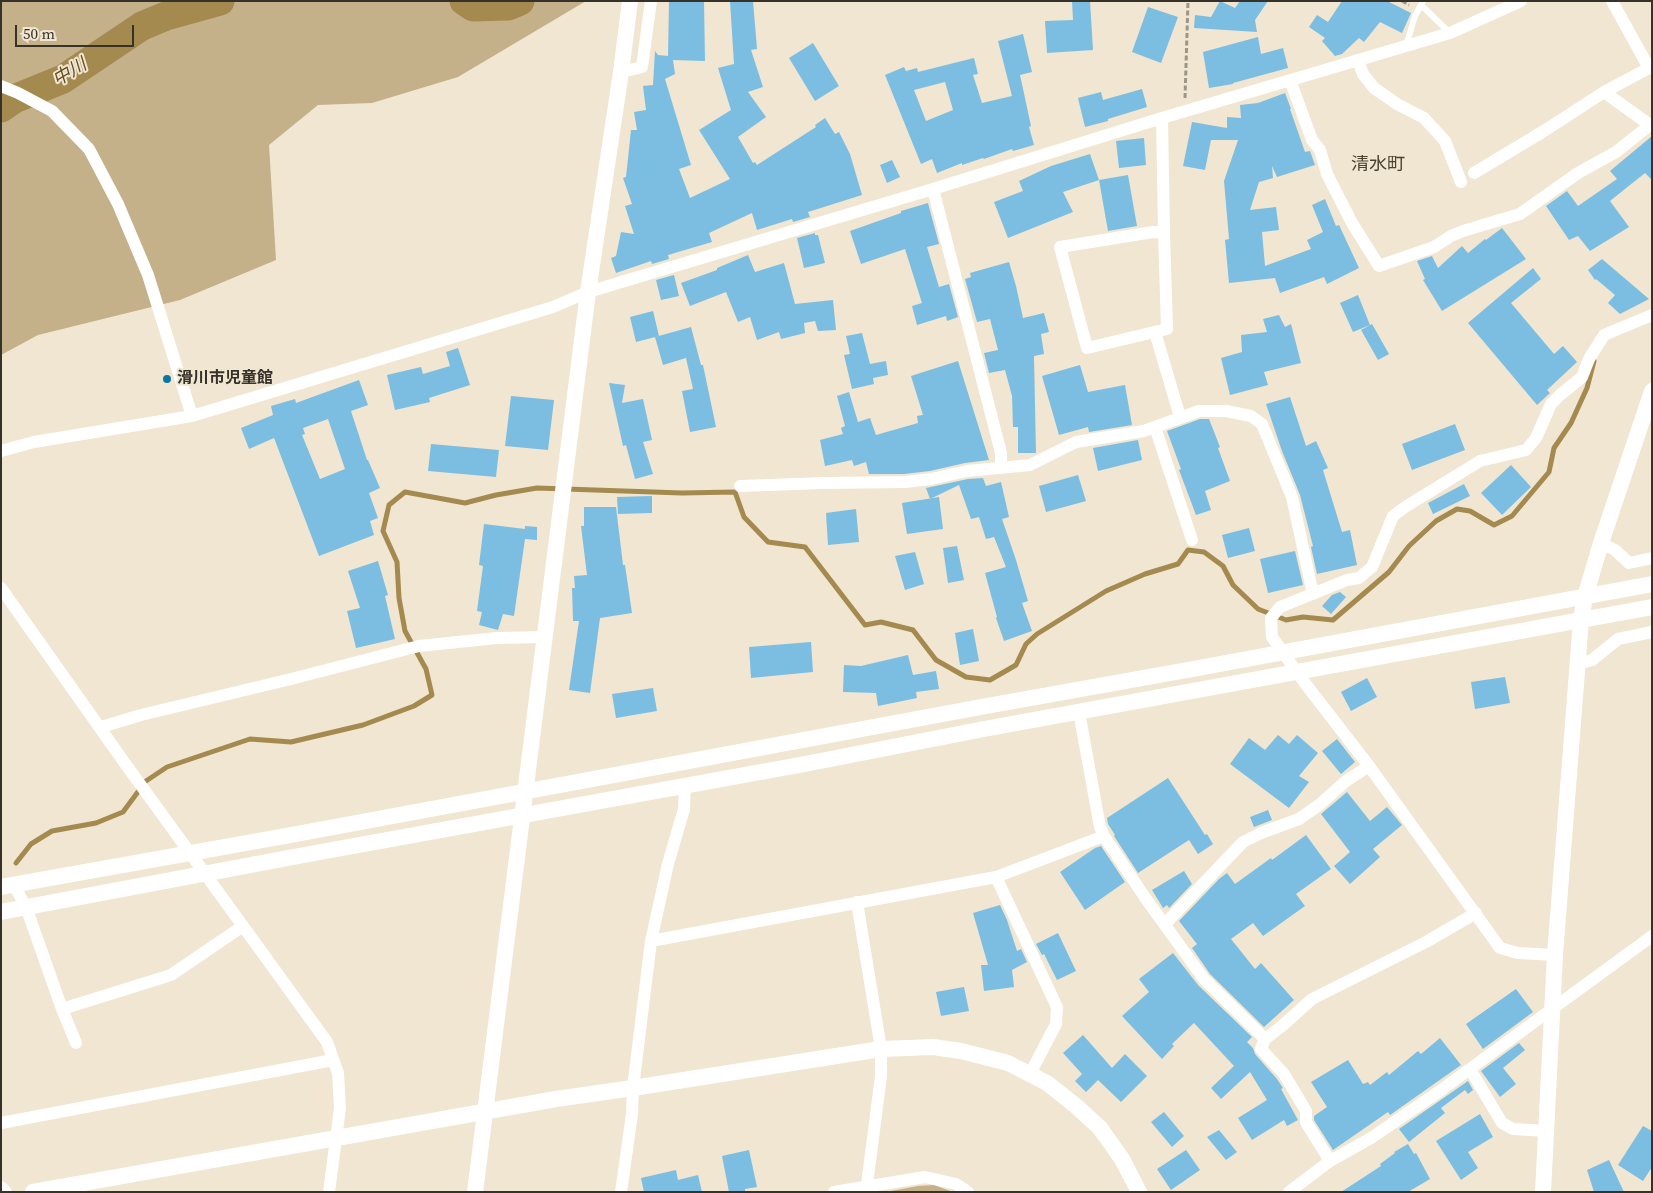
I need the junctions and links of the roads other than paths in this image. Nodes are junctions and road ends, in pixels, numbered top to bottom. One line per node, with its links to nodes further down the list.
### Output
1 (630, 1): 10 (street)
2 (651, 1): 10 (street)
3 (1521, 1): 6 (street)
4 (1612, 1): 9 (street)
5 (1422, 3): 6 (lane); 7 (lane)
6 (1450, 33): 7 (street)
7 (1406, 46): 8 (street)
8 (1358, 60): 11 (street); 17 (street)
9 (1650, 71): 13 (street)
10 (621, 72): 20 (street)
11 (1290, 80): 14 (street); 15 (street)
12 (1, 86): 24 (street)
13 (1604, 92): 15 (street); 16 (street)
14 (1162, 118): 18 (street); 19 (street)
15 (1651, 124)
16 (1474, 173)
17 (1461, 182)
18 (933, 189): 20 (street); 28 (street)
19 (1164, 233): 22 (street); 22 (street)
20 (588, 292): 24 (street); 40 (street)
21 (1652, 315): 35 (street)
22 (1155, 332): 25 (street)
23 (1652, 391): 31 (street)
24 (192, 416): 27 (street)
25 (1180, 417): 26 (street); 35 (street)
26 (1155, 427): 28 (street); 30 (street)
27 (1, 452)
28 (1001, 468): 29 (street)
29 (740, 486)
30 (1192, 540)
31 (1601, 543): 32 (street); 36 (street)
32 (1652, 558)
33 (1652, 584): 36 (street)
34 (1, 588): 45 (street)
35 (1313, 594): 41 (street)
36 (1585, 597): 38 (street); 41 (street)
37 (1652, 607): 38 (street)
38 (1581, 620): 42 (street); 43 (street)
39 (1652, 632): 42 (street)
40 (545, 637): 45 (street); 48 (street)
41 (1283, 653): 43 (street); 48 (street)
42 (1578, 664): 63 (street)
43 (1297, 673): 44 (street); 46 (street)
44 (1079, 712): 47 (street); 50 (street)
45 (101, 727): 51 (street)
46 (1369, 766): 58 (street); 59 (street)
47 (685, 785): 49 (street); 62 (street)
48 (525, 791): 49 (street); 51 (street)
49 (522, 815): 52 (street); 73 (street)
50 (1104, 836): 53 (street); 59 (street)
51 (190, 853): 52 (street); 54 (street)
52 (206, 874): 56 (street); 60 (street)
53 (996, 877): 55 (street); 71 (street)
54 (8, 886): 56 (street)
55 (857, 902): 62 (street); 68 (street)
56 (26, 907): 57 (street); 65 (street)
57 (1, 912)
58 (1476, 913): 63 (street); 66 (street)
59 (1165, 924): 66 (street)
60 (244, 926): 65 (street); 69 (street)
61 (1652, 936): 64 (street)
62 (651, 941): 72 (street)
63 (1555, 955): 64 (street)
64 (1552, 1007): 70 (street); 75 (street)
65 (62, 1009): 67 (street)
66 (1265, 1039): 77 (street)
67 (76, 1042)
68 (881, 1049): 71 (street); 72 (street); 79 (street)
69 (333, 1060): 74 (street); 76 (street)
70 (1470, 1069): 75 (street); 77 (street)
71 (1030, 1074): 87 (street)
72 (633, 1088): 73 (street); 84 (street)
73 (486, 1110): 76 (street); 83 (street)
74 (1, 1123)
75 (1546, 1131): 89 (street)
76 (337, 1138): 81 (street); 82 (street)
77 (1330, 1161): 88 (street)
78 (1, 1187): 80 (street)
79 (866, 1189): 85 (street); 86 (street)
80 (6, 1192)
81 (32, 1192)
82 (329, 1192)
83 (476, 1192)
84 (621, 1192)
85 (834, 1192)
86 (968, 1192)
87 (1139, 1192)
88 (1289, 1192)
89 (1543, 1192)

